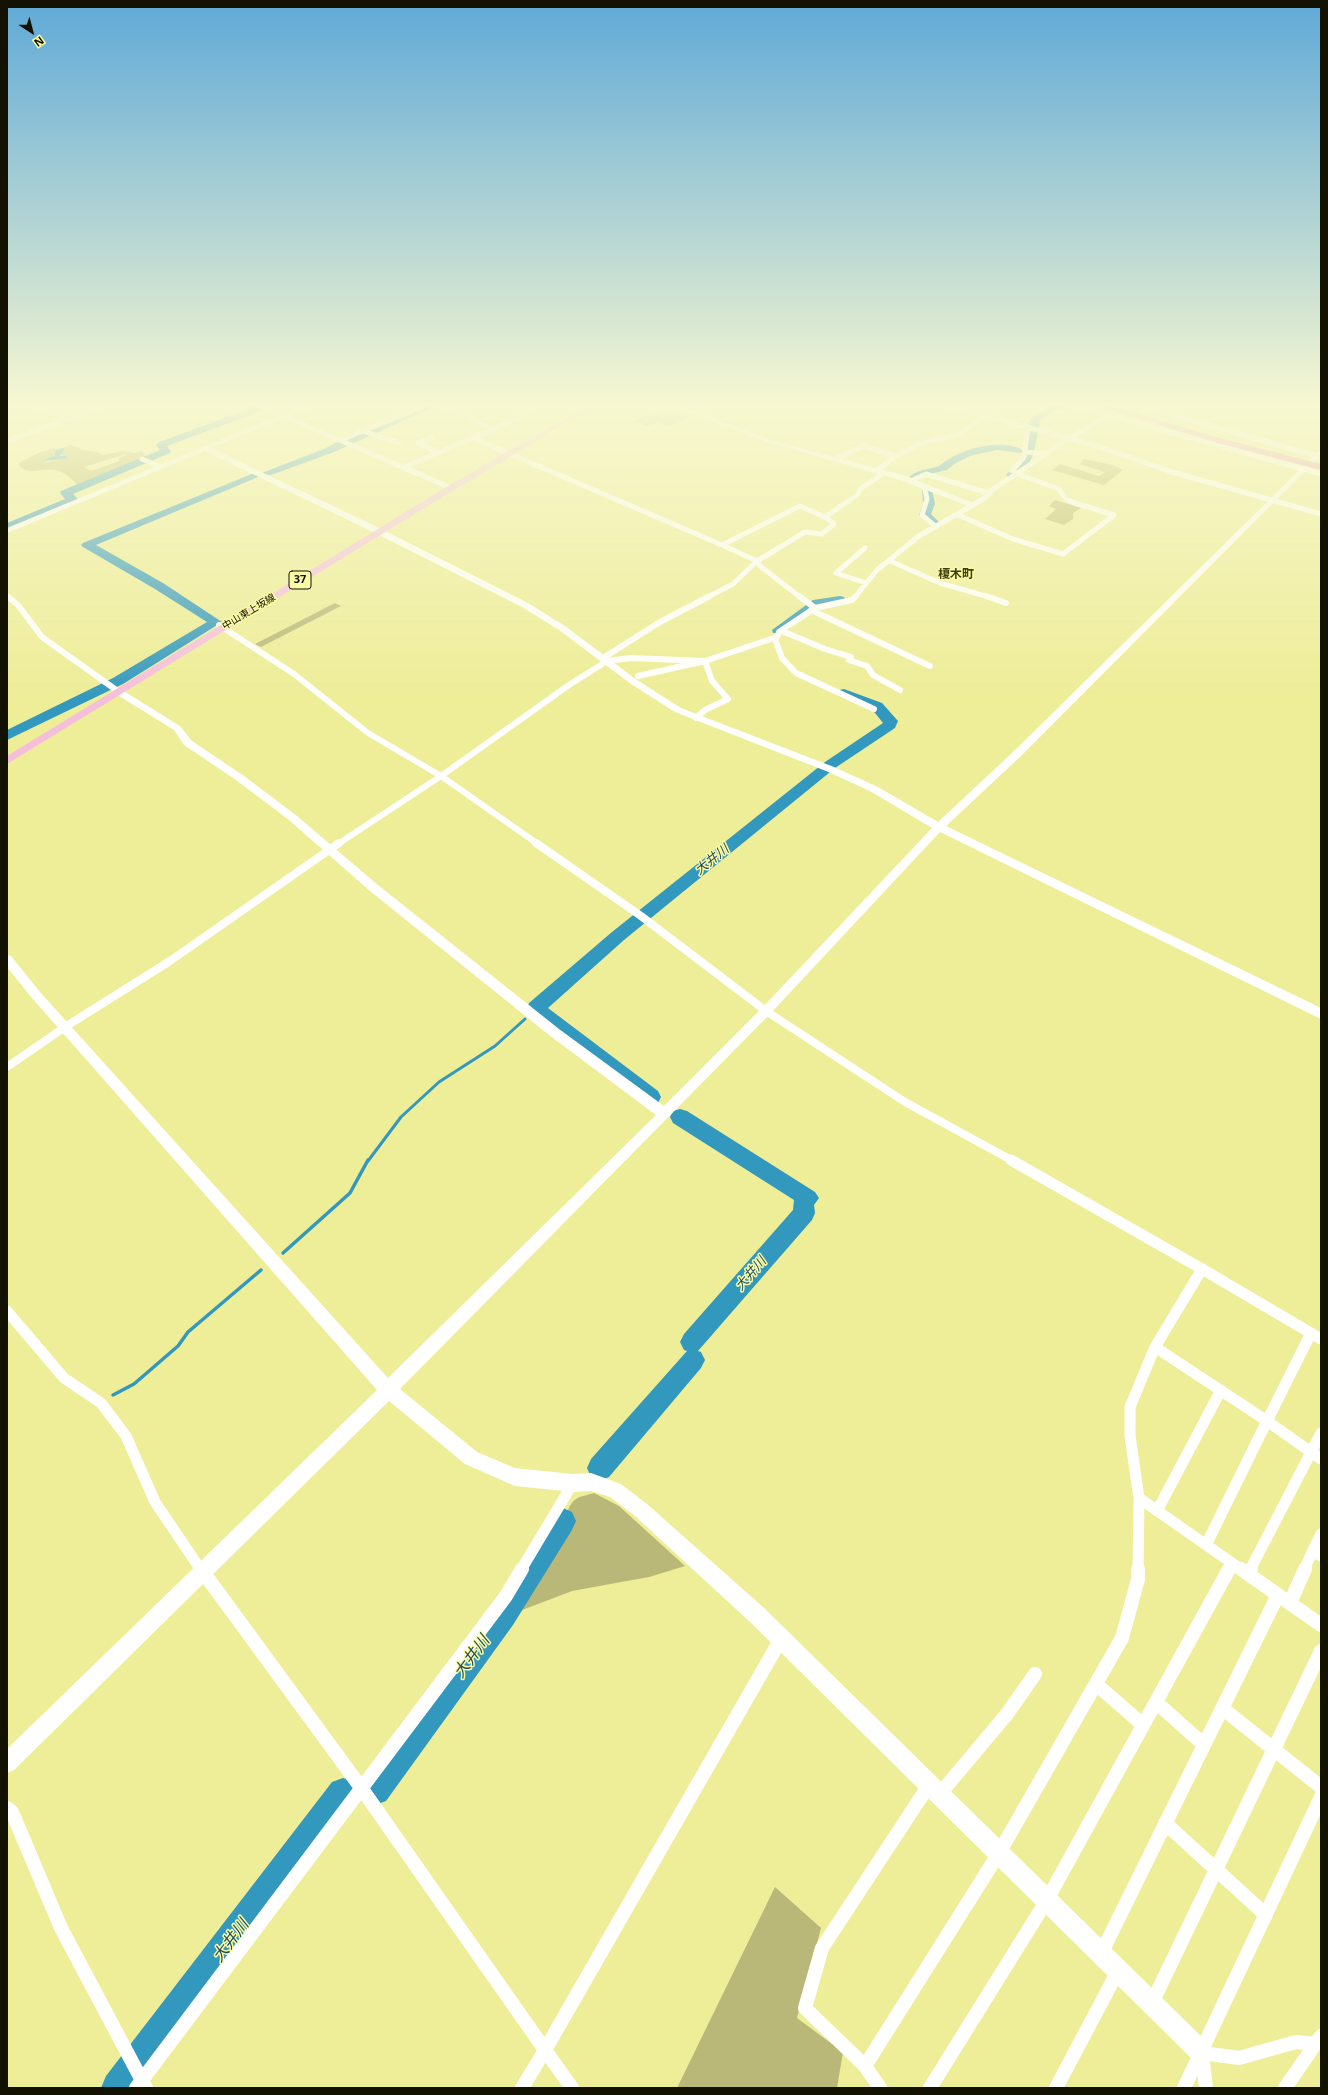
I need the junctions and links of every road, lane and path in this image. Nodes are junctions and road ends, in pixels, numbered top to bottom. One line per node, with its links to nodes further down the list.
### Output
1 (77, 502): 18 (street)
2 (318, 502): 17 (street)
3 (424, 502): 17 (main road, 中山東上坂線 / 37)
4 (621, 502): 19 (street)
5 (847, 502): 15 (street)
6 (926, 502): 16 (street)
7 (965, 502): 12 (street)
8 (979, 502): 12 (street)
9 (1072, 502): 14 (street)
10 (1270, 502): 41 (street)
11 (1278, 502): 13 (street)
12 (974, 505): 14 (street)
13 (1321, 514)
14 (958, 515): 16 (street)
15 (825, 517): 19 (street); 21 (street)
16 (936, 527): 22 (street)
17 (377, 530): 27 (main road, 中山東上坂線 / 37); 30 (street)
18 (7, 531)
19 (722, 545): 21 (street)
20 (865, 548): 23 (street)
21 (757, 561): 26 (street); 30 (street)
22 (890, 561): 23 (street); 25 (street)
23 (866, 583): 26 (street)
24 (7, 596): 34 (street)
25 (1006, 603)
26 (813, 607): 28 (street); 32 (street)
27 (221, 626): 34 (main road, 中山東上坂線 / 37); 40 (street)
28 (782, 631): 29 (street); 35 (street)
29 (774, 638): 31 (street); 36 (street)
30 (605, 660): 31 (street); 37 (street); 40 (street)
31 (705, 661): 33 (street); 37 (street)
32 (930, 666)
33 (638, 676)
34 (112, 688): 38 (main road, 中山東上坂線 / 37); 39 (main road, 中山東上坂線 / 37); 42 (street)
35 (900, 690)
36 (874, 710)
37 (696, 718): 41 (street)
38 (7, 754)
39 (7, 761)
40 (441, 776): 42 (street); 44 (street)
41 (939, 827): 44 (street); 45 (street)
42 (328, 850): 46 (street); 48 (street)
43 (7, 959): 46 (street)
44 (766, 1011): 48 (street); 49 (street)
45 (1321, 1014)
46 (65, 1027): 47 (street); 54 (street)
47 (7, 1067)
48 (665, 1114): 54 (street)
49 (1202, 1269): 51 (street); 53 (street)
50 (7, 1311): 66 (street)
51 (1311, 1333): 52 (street); 56 (street)
52 (1321, 1339)
53 (1155, 1347): 55 (street); 60 (street)
54 (388, 1390): 59 (street); 66 (street)
55 (1221, 1390): 56 (street); 61 (street)
56 (1267, 1421): 58 (street); 63 (street)
57 (1321, 1433): 58 (street)
58 (1316, 1456): 67 (street)
59 (573, 1483): 71 (street); 82 (street)
60 (1139, 1498): 61 (street); 74 (street)
61 (1157, 1511): 63 (street)
62 (1321, 1534): 64 (street)
63 (1206, 1545): 65 (street)
64 (1317, 1553): 69 (street)
65 (1232, 1563): 67 (street); 75 (street)
66 (202, 1571): 80 (street); 82 (street)
67 (1248, 1574): 68 (street)
68 (1278, 1595): 69 (street); 76 (street)
69 (1290, 1603): 70 (street)
70 (1321, 1625)
71 (781, 1639): 83 (street); 95 (street)
72 (1321, 1651): 79 (street)
73 (1035, 1674): 83 (street)
74 (1096, 1684): 77 (street); 87 (street)
75 (1156, 1702): 77 (street); 78 (street)
76 (1222, 1708): 78 (street); 79 (street)
77 (1143, 1725): 89 (street)
78 (1204, 1745): 86 (street)
79 (1274, 1749): 81 (street); 88 (street)
80 (7, 1763)
81 (1321, 1787)
82 (362, 1789): 95 (street); 98 (street)
83 (934, 1790): 87 (street); 97 (street)
84 (1321, 1797): 90 (street)
85 (7, 1808): 98 (street)
86 (1165, 1823): 88 (street); 91 (street)
87 (998, 1853): 89 (street); 97 (street)
88 (1216, 1870): 90 (street); 93 (street)
89 (1047, 1900): 91 (street); 102 (street)
90 (1266, 1915): 96 (street)
91 (1101, 1954): 92 (street)
92 (1118, 1971): 93 (street); 103 (street)
93 (1151, 2004): 96 (street)
94 (1318, 2040): 96 (street); 106 (street)
95 (545, 2050): 99 (street); 100 (street)
96 (1202, 2053): 104 (street); 105 (street)
97 (865, 2066): 101 (street)
98 (141, 2085)
99 (522, 2088)
100 (572, 2088)
101 (880, 2088)
102 (930, 2088)
103 (1056, 2088)
104 (1184, 2088)
105 (1206, 2088)
106 (1285, 2088)

